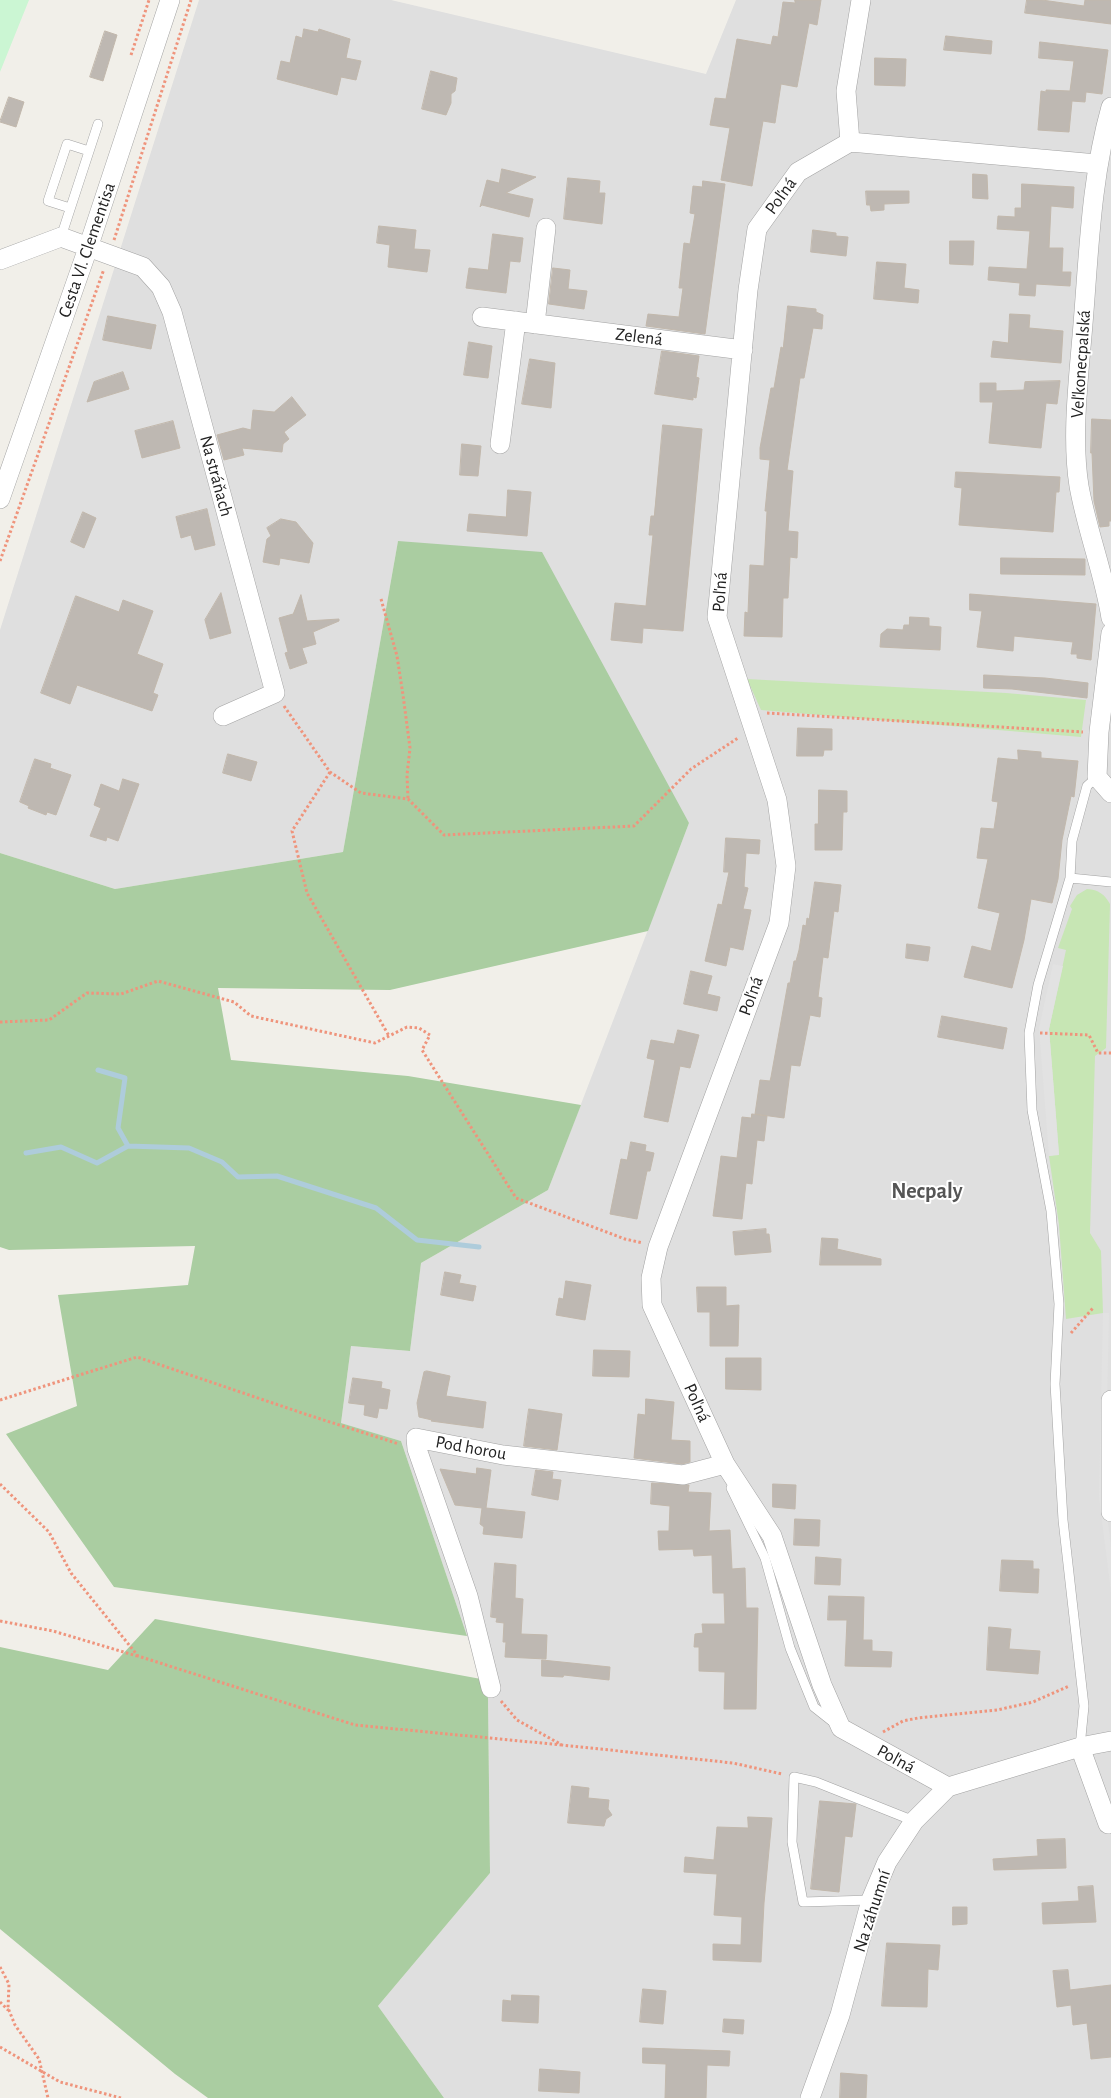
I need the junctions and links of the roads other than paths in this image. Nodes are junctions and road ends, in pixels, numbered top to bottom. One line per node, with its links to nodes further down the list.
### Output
1 (170, 0): 11 (street, Cesta Vl. Clementisa)
2 (861, 0): 5 (street)
3 (1111, 107): 7 (street, Veľkonecpalská)
4 (98, 124): 6 (lane)
5 (850, 142): 7 (street); 16 (street, Poľná)
6 (89, 151): 8 (lane); 8 (lane)
7 (1097, 164): 19 (street, Veľkonecpalská)
8 (70, 208): 10 (lane)
9 (546, 228): 15 (street)
10 (61, 237): 11 (street, Na stráňach); 12 (street)
11 (88, 248): 18 (street, Cesta Vl. Clementisa); 21 (street, Na stráňach)
12 (0, 260)
13 (482, 317): 14 (street, Zelená)
14 (516, 321): 15 (street, Zelená); 17 (street)
15 (536, 324): 16 (street, Zelená)
16 (743, 350): 27 (street, Poľná)
17 (500, 444)
18 (0, 499)
19 (1111, 618)
20 (1111, 633): 22 (street)
21 (223, 716)
22 (1098, 777): 23 (street); 24 (lane)
23 (1111, 793)
24 (1070, 878): 25 (lane); 31 (lane)
25 (1111, 882)
26 (1111, 1400): 28 (street)
27 (725, 1464): 29 (street, Pod horou); 32 (street, Poľná)
28 (1111, 1512)
29 (491, 1688)
30 (1111, 1741): 31 (street, Na záhumní)
31 (1080, 1747): 32 (street, Na záhumní); 34 (street)
32 (948, 1788): 33 (street, Na záhumní)
33 (914, 1821): 35 (street, Na záhumní); 35 (lane)
34 (1110, 1826)
35 (871, 1900): 36 (street, Na záhumní)
36 (810, 2098)

